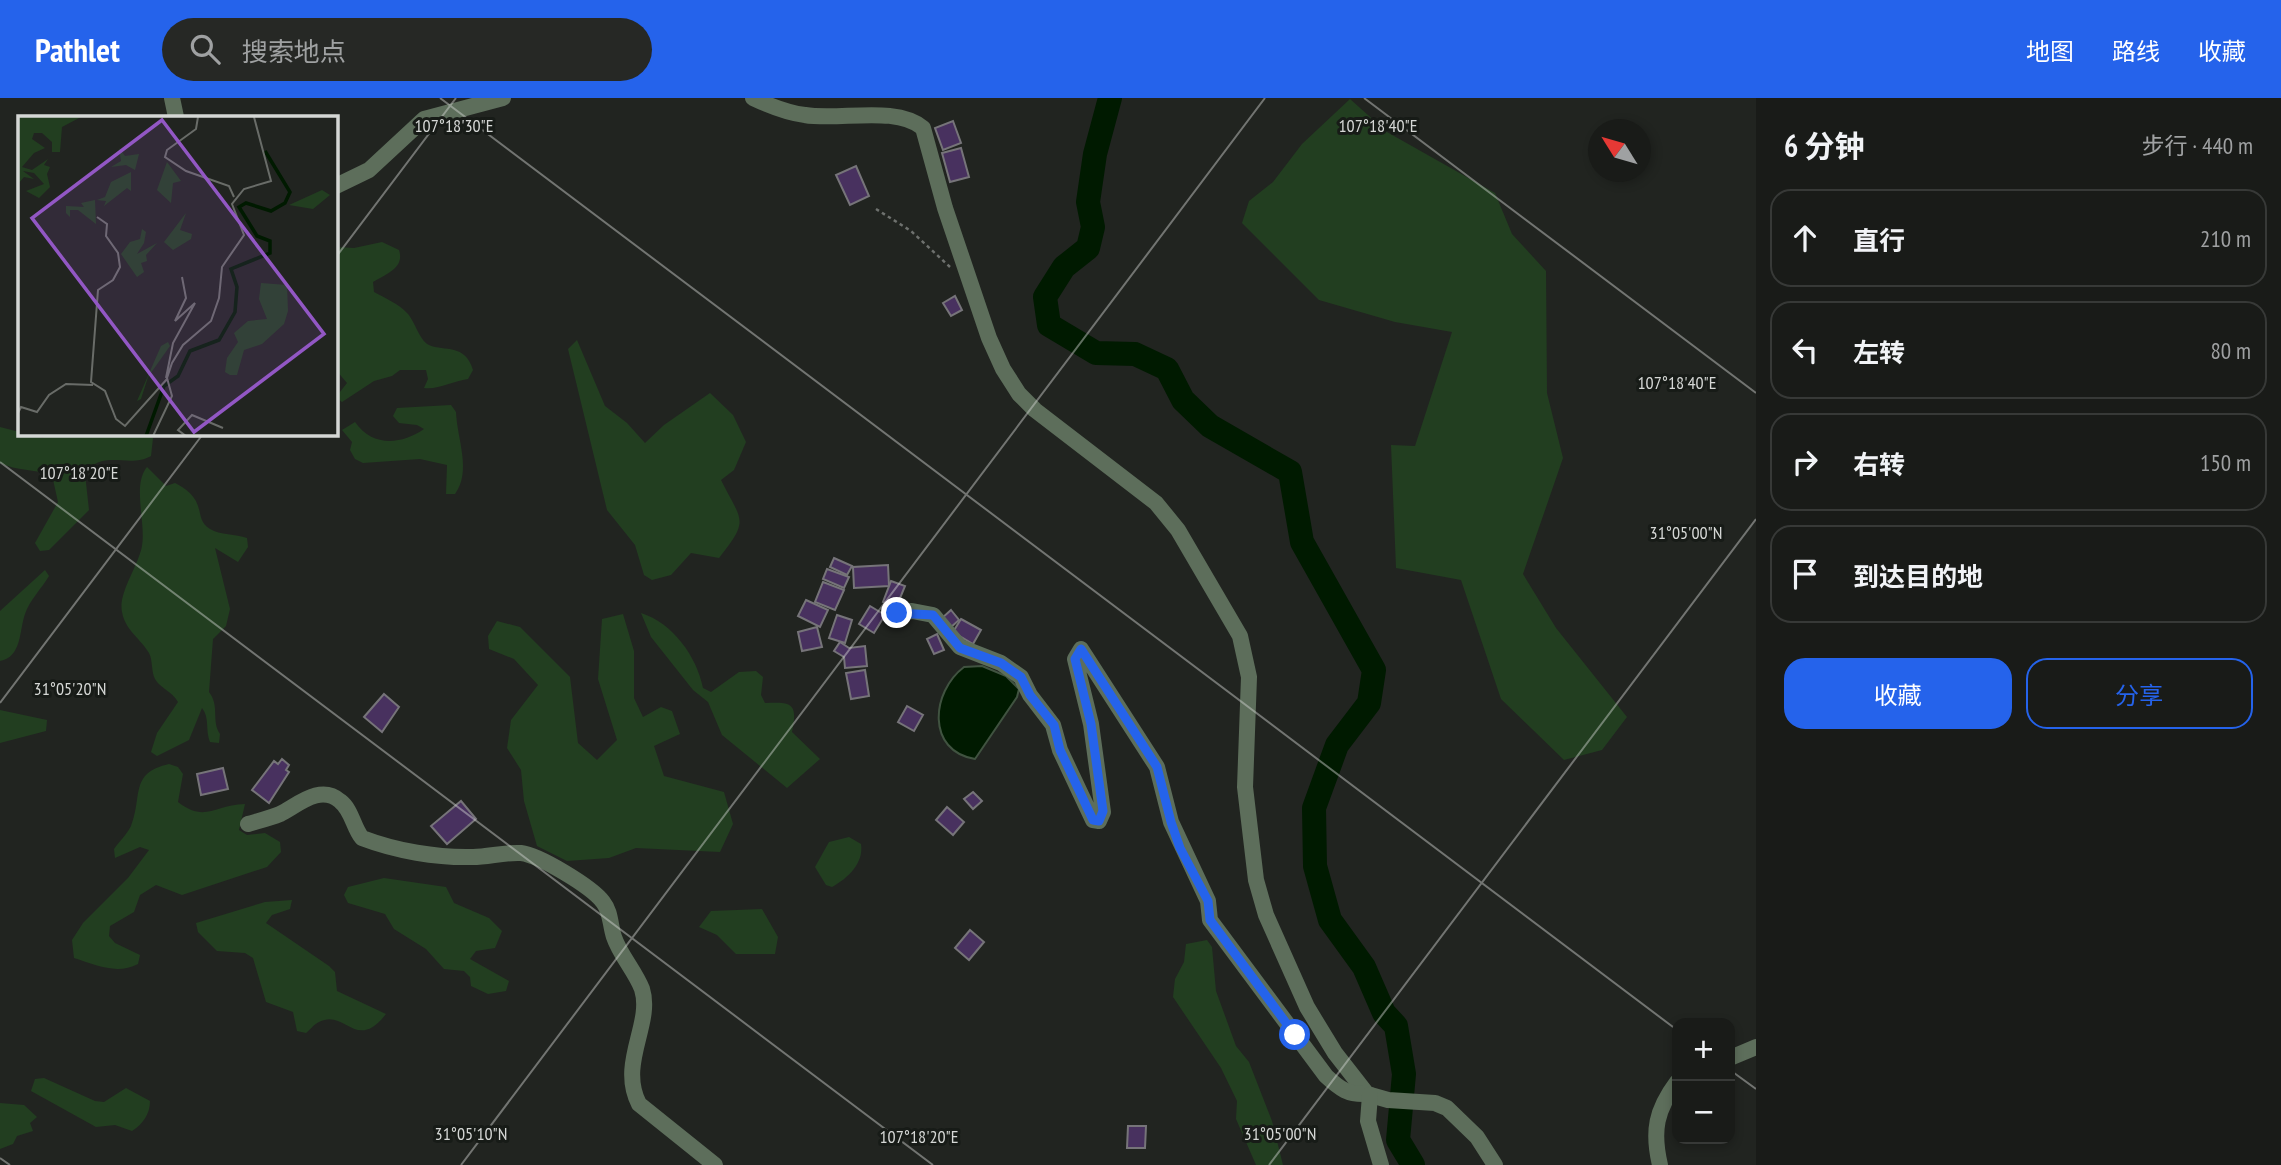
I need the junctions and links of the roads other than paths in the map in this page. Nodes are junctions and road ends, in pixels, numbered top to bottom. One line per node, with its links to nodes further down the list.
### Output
1 (173, 98): 4 (street)
2 (503, 98): 5 (street)
3 (753, 98): 11 (street)
4 (176, 116)
5 (338, 185)
6 (897, 613): 11 (street)
7 (248, 824): 12 (street)
8 (1756, 1047): 9 (street)
9 (1735, 1056)
10 (1672, 1090): 15 (street)
11 (1369, 1095): 13 (street); 14 (street)
12 (715, 1165)
13 (1381, 1165)
14 (1494, 1165)
15 (1660, 1165)

